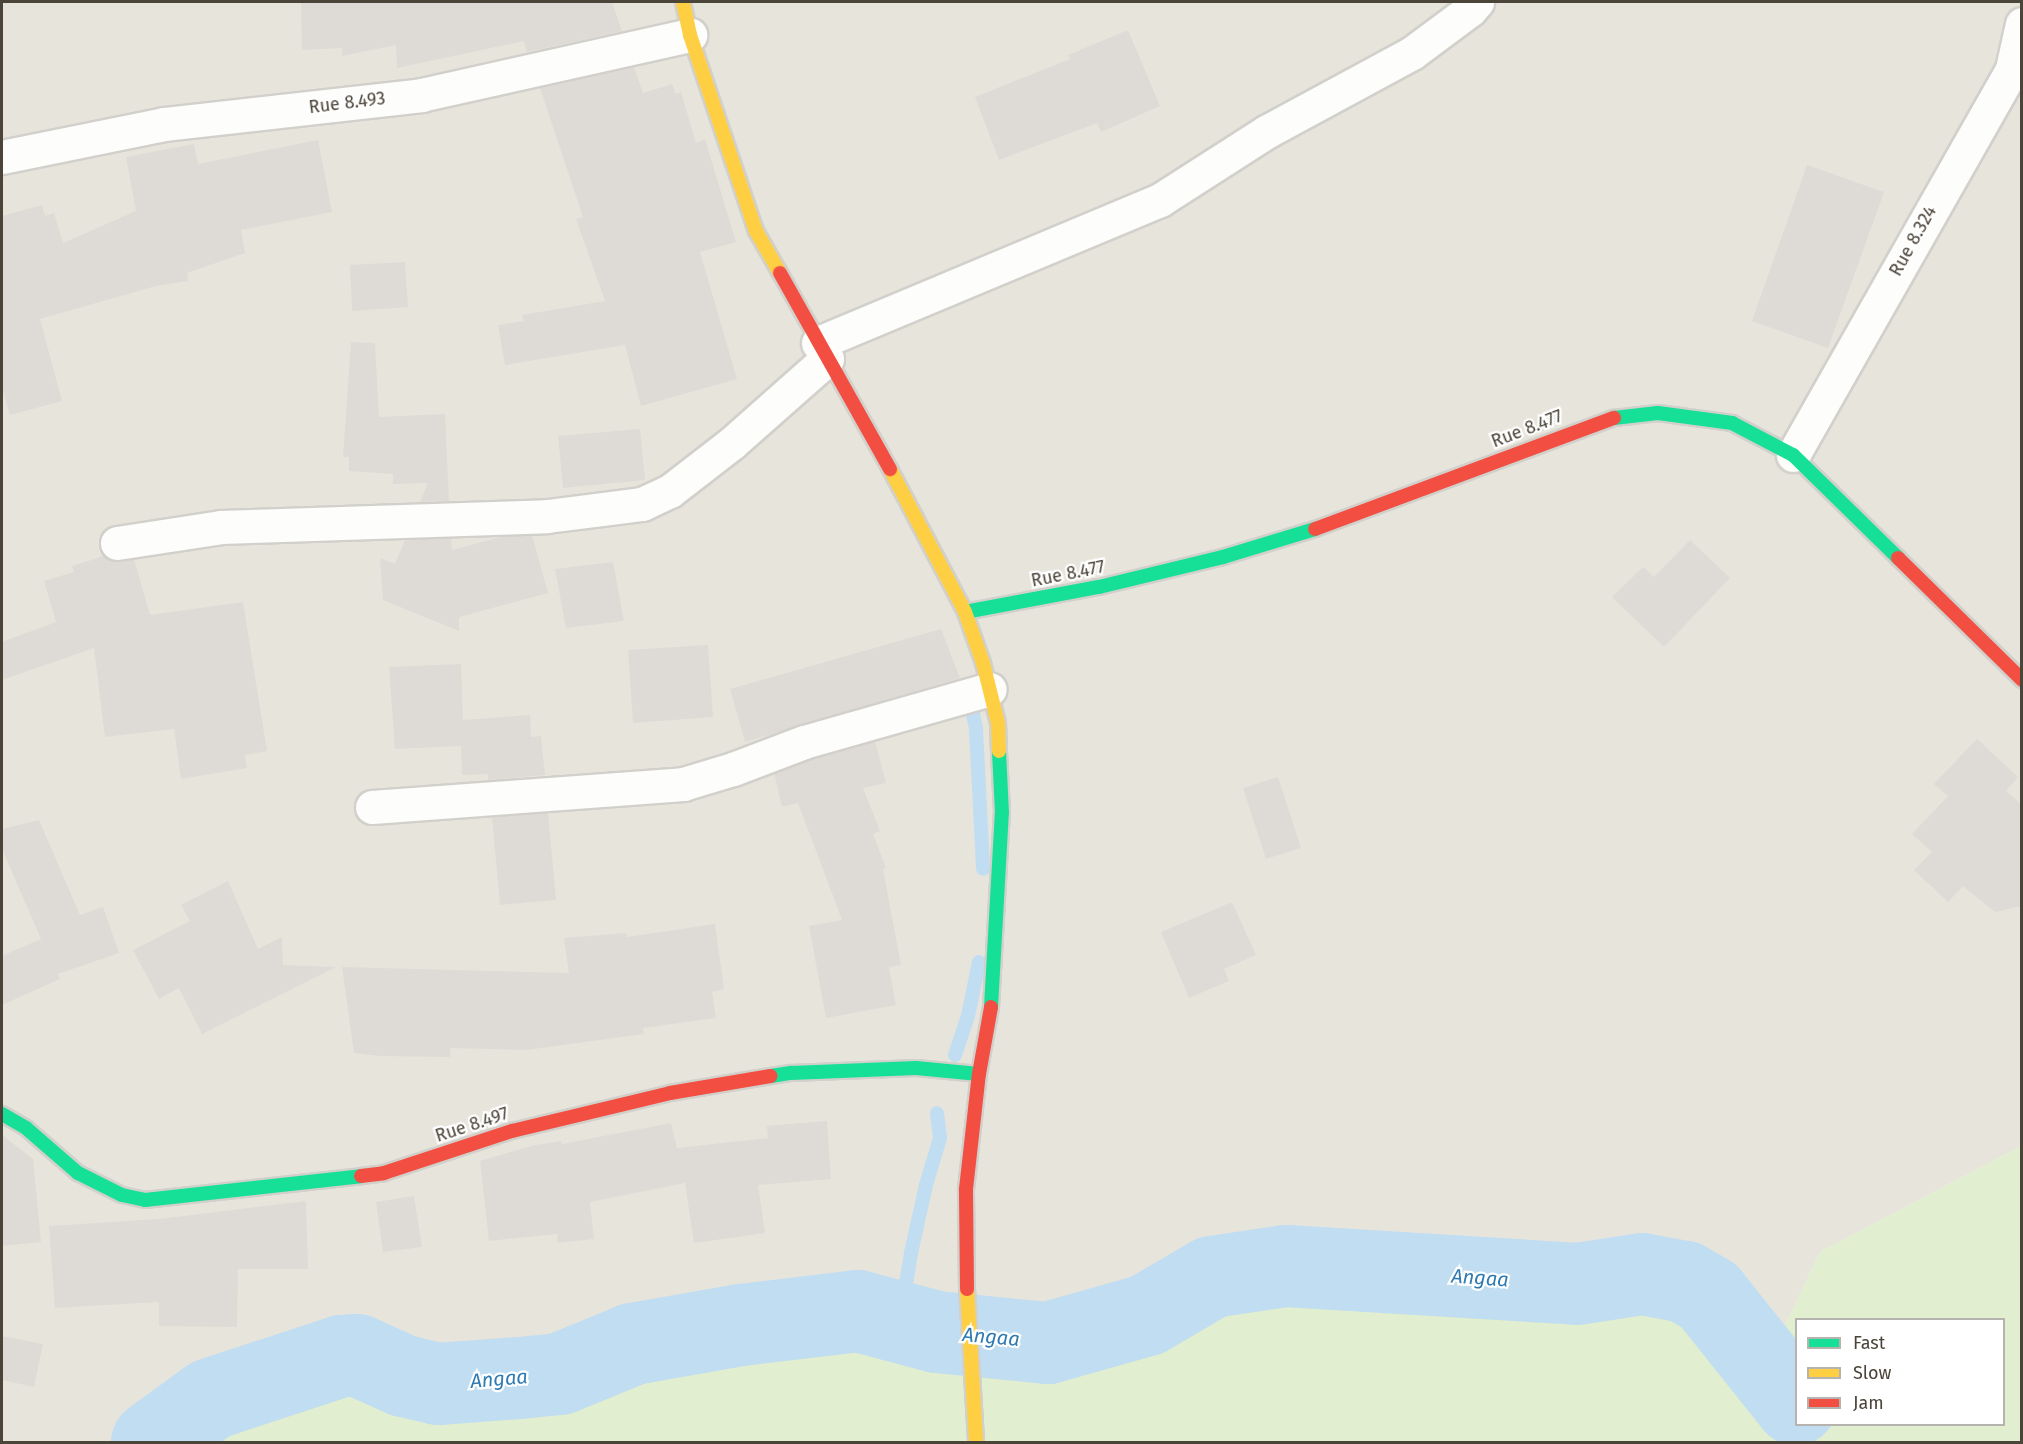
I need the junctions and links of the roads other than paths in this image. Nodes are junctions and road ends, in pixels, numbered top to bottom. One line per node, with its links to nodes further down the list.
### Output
1 (683, 2): 4 (street)
2 (1477, 2): 7 (street)
3 (2022, 24): 5 (street, Rue 8.324)
4 (690, 35): 6 (street, Rue 8.493); 7 (street)
5 (2017, 71): 8 (street, Rue 8.324)
6 (2, 157)
7 (822, 351): 9 (street); 10 (street)
8 (1793, 455): 10 (street, Rue 8.477); 11 (street, Rue 8.477)
9 (117, 543)
10 (965, 612): 12 (street)
11 (2022, 680)
12 (990, 689): 13 (street); 14 (street)
13 (372, 807)
14 (979, 1074): 15 (street, Rue 8.497); 16 (street)
15 (2, 1114)
16 (976, 1443)

